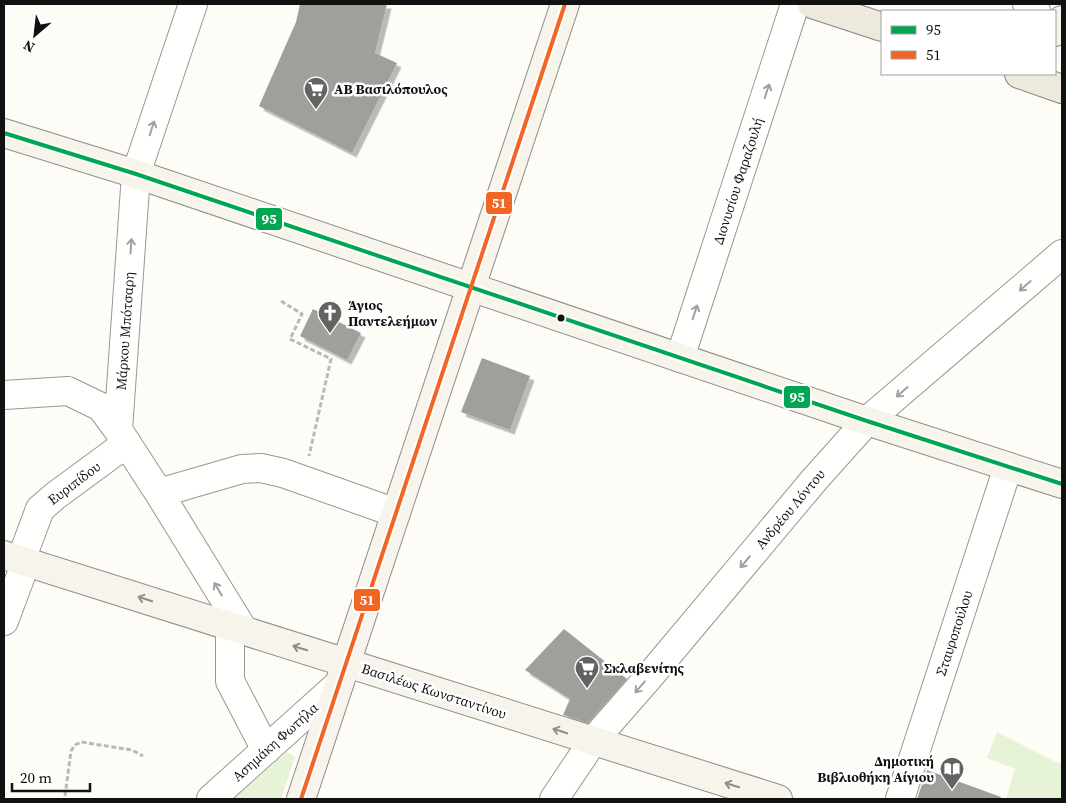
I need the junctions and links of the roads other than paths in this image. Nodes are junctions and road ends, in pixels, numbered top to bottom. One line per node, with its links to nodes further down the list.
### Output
1 (193, 4): 9 (street, Μάρκου Μπότσαρη, one-way to 1)
2 (565, 4): 11 (street)
3 (795, 4): 12 (street, Διονυσίου Φαραζουλή, one-way to 3)
4 (812, 4): 5 (main road)
5 (881, 28)
6 (1025, 75): 7 (main road)
7 (1062, 89)
8 (4, 133): 9 (street)
9 (136, 174): 11 (street); 15 (street, Μάρκου Μπότσαρη, one-way to 9)
10 (1062, 254): 14 (street, Ανδρέου Λόντου, one-way to 14)
11 (471, 287): 12 (street); 19 (street)
12 (680, 358): 14 (street)
13 (4, 395): 15 (street)
14 (867, 421): 16 (street); 24 (street, Ανδρέου Λόντου, one-way to 24)
15 (123, 436): 18 (street); 20 (street, Ευριπίδου)
16 (1008, 467): 17 (street); 30 (street, Σταυροπούλου)
17 (1062, 484)
18 (160, 493): 19 (street); 22 (street, one-way to 18)
19 (396, 513): 23 (street)
20 (17, 559): 21 (street, Ευριπίδου); 22 (street, Βασιλέως Κωνσταντίνου, one-way to 20)
21 (4, 621)
22 (237, 629): 23 (street, Βασιλέως Κωνσταντίνου, one-way to 22); 25 (street)
23 (343, 674): 24 (street, Βασιλέως Κωνσταντίνου, one-way to 23); 25 (street, Ασημάκη Φωτήλα); 27 (street)
24 (593, 741): 28 (street, Ανδρέου Λόντου); 29 (street, Βασιλέως Κωνσταντίνου, one-way to 24)
25 (266, 750): 26 (street, Ασημάκη Φωτήλα)
26 (211, 799)
27 (301, 799)
28 (554, 799)
29 (778, 799)
30 (900, 799)

